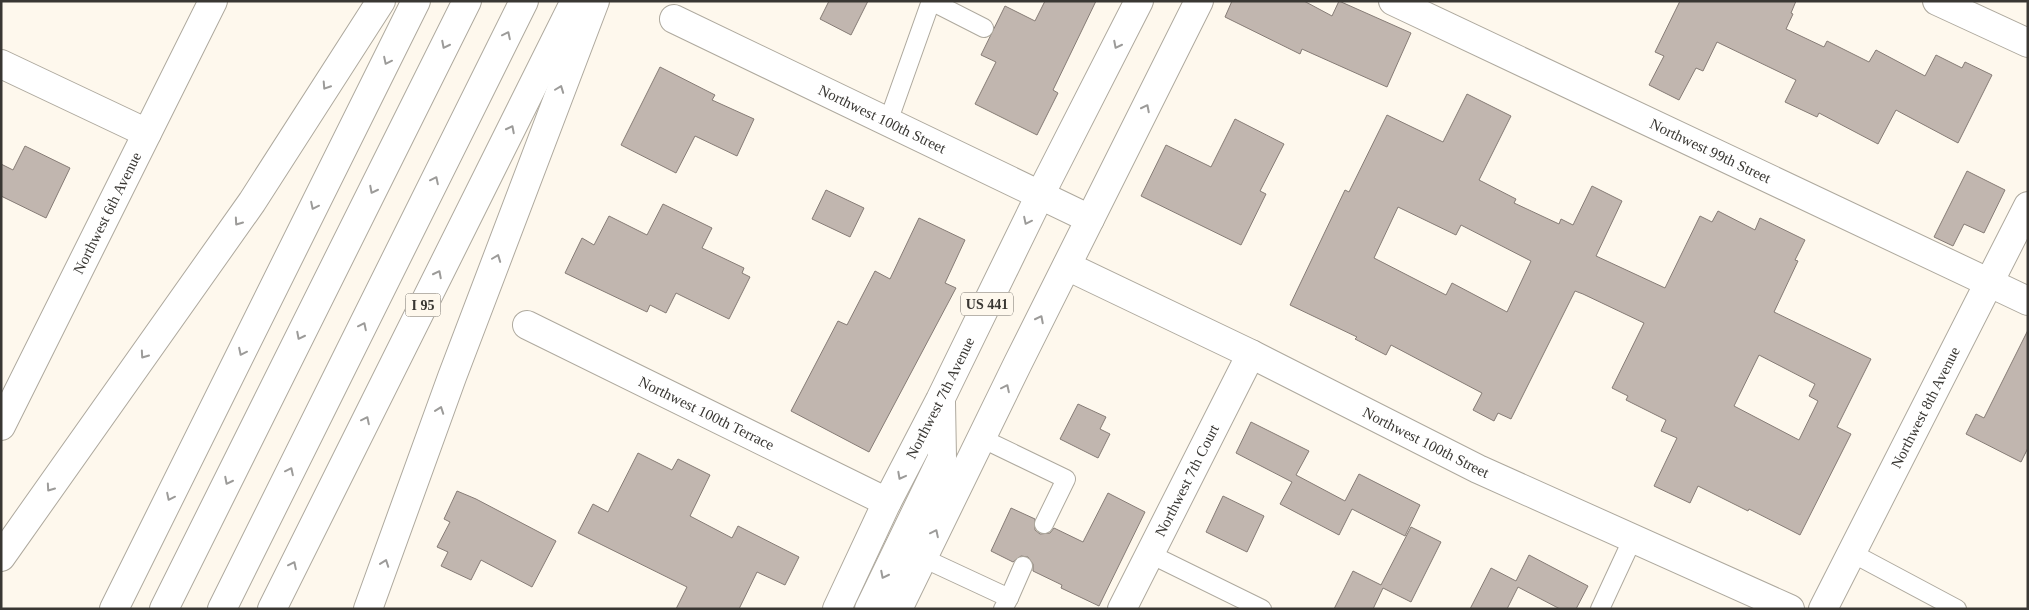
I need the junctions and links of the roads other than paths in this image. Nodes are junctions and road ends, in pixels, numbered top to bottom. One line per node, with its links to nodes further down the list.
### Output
1 (213, 1): 17 (main road, Northwest 6th Avenue)
2 (381, 1): 34 (main road, one-way to 34)
3 (416, 1): 38 (main road, one-way to 38)
4 (467, 1): 39 (main road, one-way to 39)
5 (524, 1): 40 (main road, one-way to 5)
6 (575, 1): 41 (main road, I 95, one-way to 6)
7 (595, 1): 42 (main road, one-way to 7)
8 (1139, 1): 18 (main road, Northwest 7th Avenue / US 441, one-way to 18)
9 (1200, 1): 20 (main road, one-way to 9)
10 (1394, 1): 22 (main road, Northwest 99th Street)
11 (1938, 1): 14 (main road)
12 (674, 19): 16 (main road, Northwest 100th Street)
13 (984, 28): 16 (lane)
14 (2028, 44)
15 (1, 64): 17 (main road)
16 (888, 122): 18 (main road, Northwest 100th Street)
17 (147, 133): 27 (main road, Northwest 6th Avenue)
18 (1040, 195): 20 (main road, Northwest 100th Street); 26 (main road, Northwest 7th Avenue / US 441, one-way to 26)
19 (2028, 206): 22 (main road, Northwest 8th Avenue)
20 (1090, 219): 21 (main road)
21 (1067, 266): 25 (main road, Northwest 100th Street); 28 (main road, one-way to 21)
22 (1989, 283): 23 (main road, Northwest 99th Street); 32 (main road, Northwest 8th Avenue)
23 (2028, 301)
24 (526, 324): 29 (main road, Northwest 100th Terrace)
25 (1251, 354): 31 (main road, Northwest 100th Street); 33 (main road, Northwest 7th Court)
26 (940, 400): 29 (main road, Northwest 7th Avenue / US 441, one-way to 29); 44 (main road, one-way to 44)
27 (1, 426)
28 (982, 438): 30 (lane); 35 (main road, one-way to 28)
29 (888, 502): 43 (main road, Northwest 7th Avenue / US 441)
30 (1044, 524)
31 (1633, 538): 48 (lane); 49 (main road, Northwest 100th Street)
32 (1852, 553): 50 (main road, Northwest 8th Avenue); 51 (lane)
33 (1150, 554): 46 (main road, Northwest 7th Court); 47 (lane)
34 (1, 557)
35 (923, 558): 37 (lane); 45 (main road)
36 (1023, 566): 37 (lane)
37 (1006, 604)
38 (114, 609)
39 (164, 609)
40 (222, 609)
41 (272, 609)
42 (368, 609)
43 (837, 609)
44 (869, 609)
45 (898, 609)
46 (1122, 609)
47 (1262, 609)
48 (1600, 609)
49 (1790, 609)
50 (1824, 609)
51 (1957, 609)

